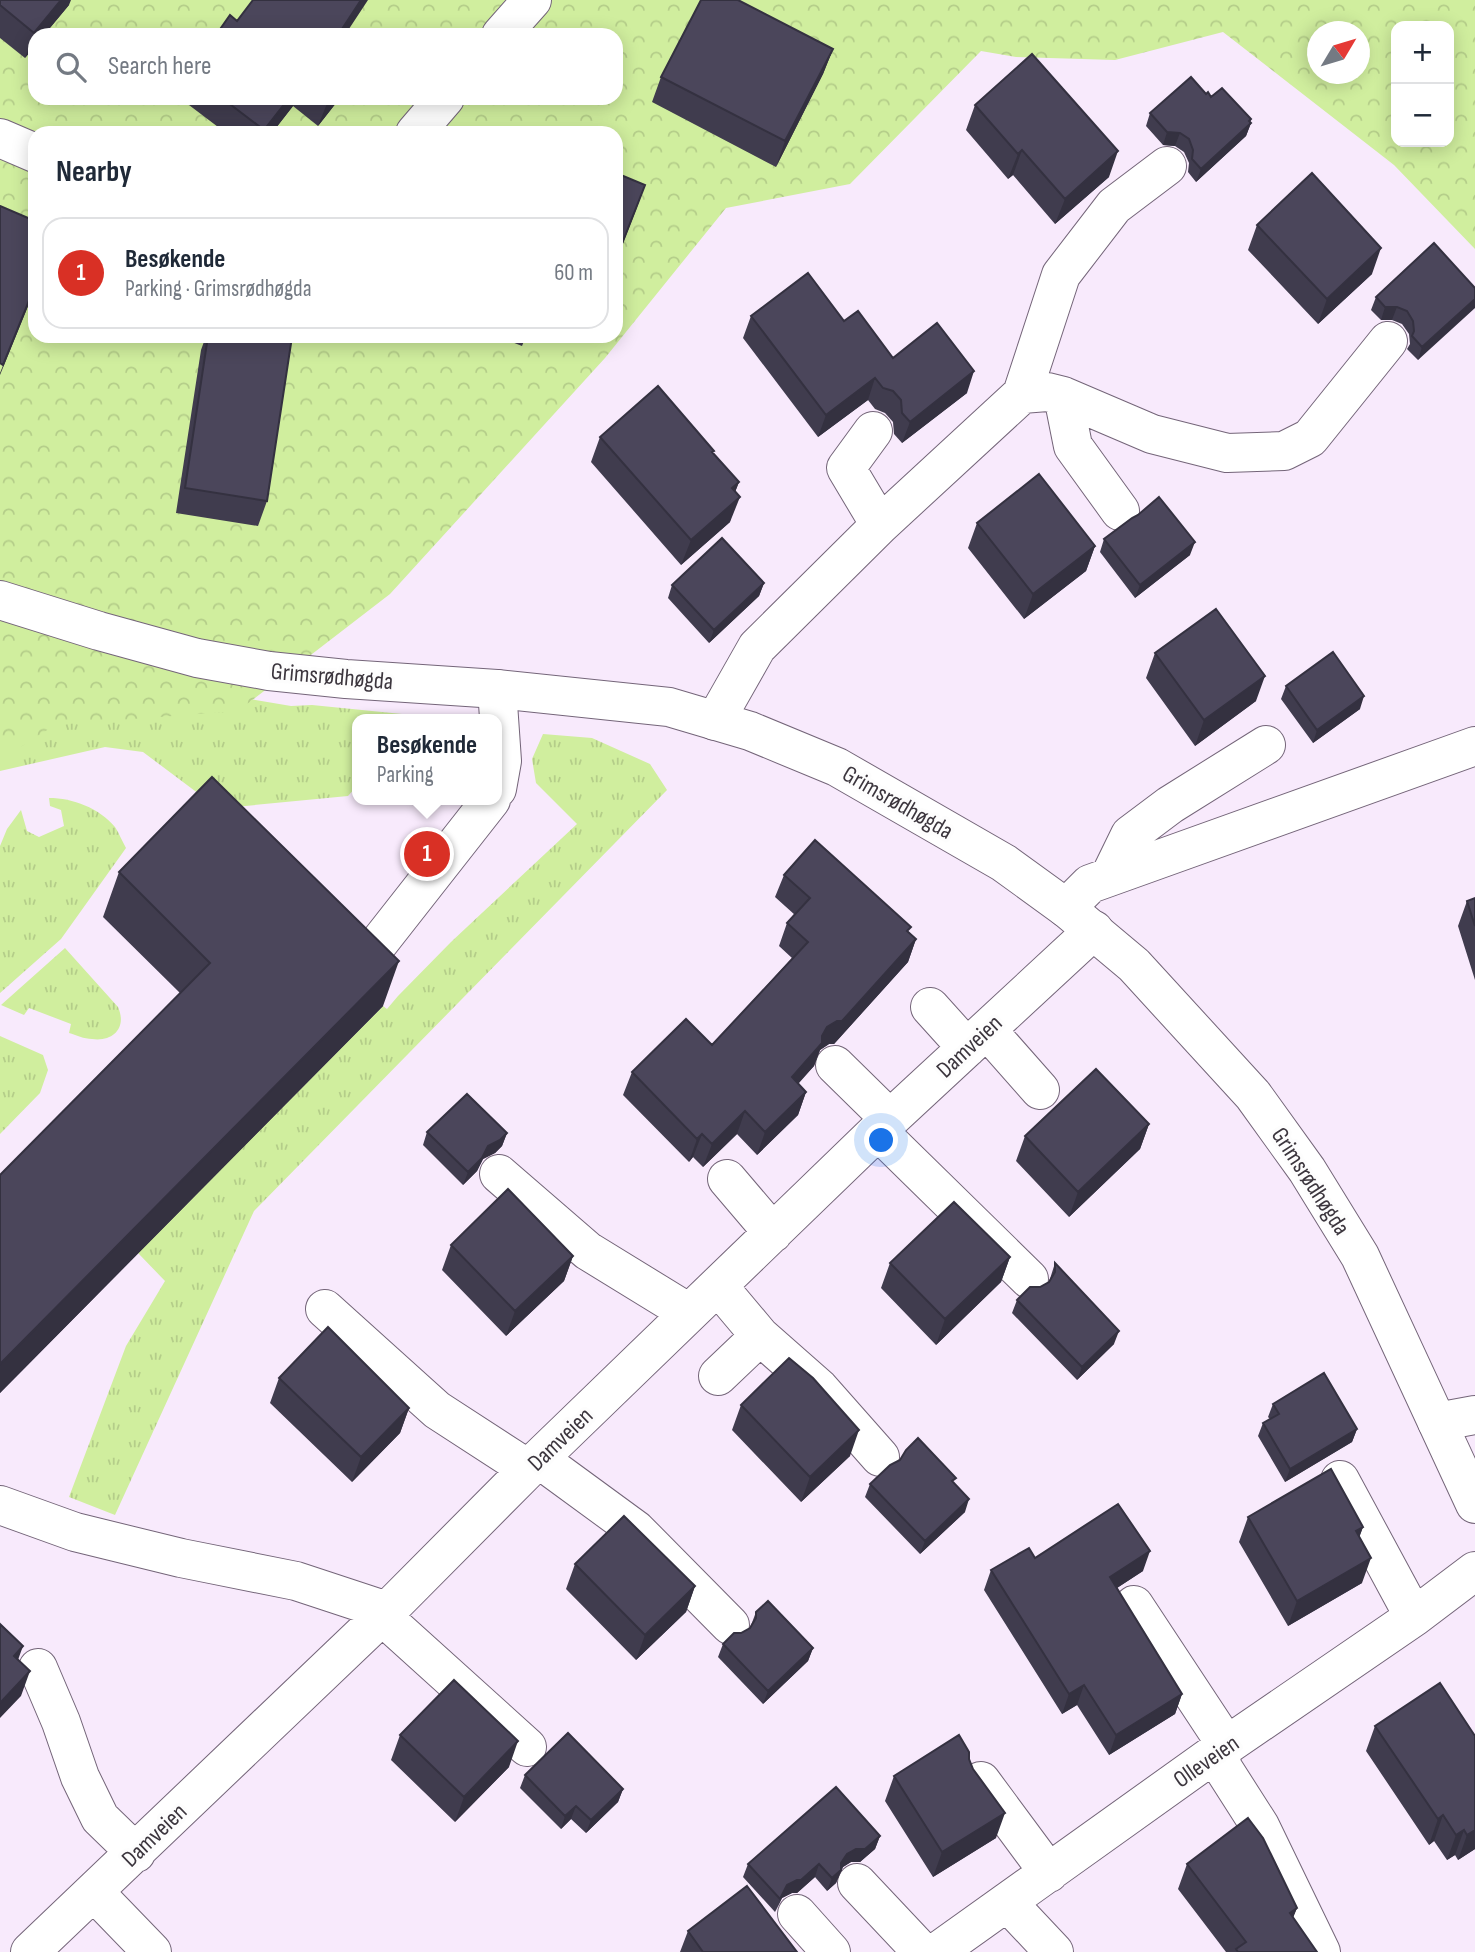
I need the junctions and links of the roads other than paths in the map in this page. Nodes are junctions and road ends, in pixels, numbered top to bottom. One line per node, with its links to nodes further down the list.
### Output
1 (532, 0): 2 (street)
2 (507, 28)
3 (440, 105): 4 (street)
4 (421, 126)
5 (0, 138): 6 (street)
6 (28, 150)
7 (1167, 166): 9 (street)
8 (1388, 341): 10 (street)
9 (1022, 394): 10 (street); 13 (street)
10 (1063, 397): 12 (street)
11 (873, 431): 13 (street)
12 (1121, 511)
13 (880, 526): 17 (street)
14 (1, 602): 15 (street, Grimsrødhøgda)
15 (497, 689): 16 (street); 17 (street, Grimsrødhøgda)
16 (499, 714)
17 (715, 721): 22 (street, Grimsrødhøgda)
18 (1266, 744): 21 (street)
19 (1475, 746): 21 (street, Damveien)
20 (487, 805): 23 (street)
21 (1110, 876): 22 (street, Damveien)
22 (1080, 919): 25 (street, Damveien); 39 (street, Grimsrødhøgda)
23 (378, 944)
24 (930, 1007): 25 (street)
25 (977, 1039): 27 (street); 28 (street, Damveien)
26 (835, 1065): 28 (street)
27 (1040, 1090)
28 (884, 1125): 31 (street, Damveien); 32 (street)
29 (499, 1174): 35 (street)
30 (727, 1179): 31 (street)
31 (773, 1233): 33 (street, Damveien)
32 (1029, 1279)
33 (718, 1286): 35 (street, Damveien); 36 (street)
34 (325, 1309): 41 (street)
35 (689, 1313): 41 (street, Damveien)
36 (760, 1336): 37 (street); 40 (street)
37 (718, 1376)
38 (1475, 1415): 39 (street)
39 (1437, 1422): 43 (street, Grimsrødhøgda)
40 (880, 1458)
41 (534, 1464): 47 (street, Damveien); 49 (street)
42 (1339, 1480): 48 (street)
43 (1475, 1504)
44 (0, 1505): 47 (street)
45 (1475, 1571): 48 (street, Olleveien)
46 (1133, 1605): 52 (street)
47 (384, 1614): 51 (street); 54 (street, Damveien)
48 (1414, 1617): 52 (street, Olleveien)
49 (730, 1625)
50 (38, 1668): 54 (street)
51 (527, 1747)
52 (1221, 1750): 55 (street, Olleveien); 66 (street)
53 (981, 1781): 55 (street)
54 (136, 1853): 57 (street, Damveien)
55 (1049, 1873): 58 (street, Olleveien)
56 (857, 1883): 63 (street)
57 (94, 1892): 60 (street, Damveien); 61 (street)
58 (1007, 1902): 64 (street, Olleveien); 65 (street)
59 (797, 1914): 62 (street)
60 (30, 1952)
61 (152, 1952)
62 (831, 1952)
63 (922, 1952)
64 (937, 1952)
65 (1054, 1952)
66 (1321, 1952)

